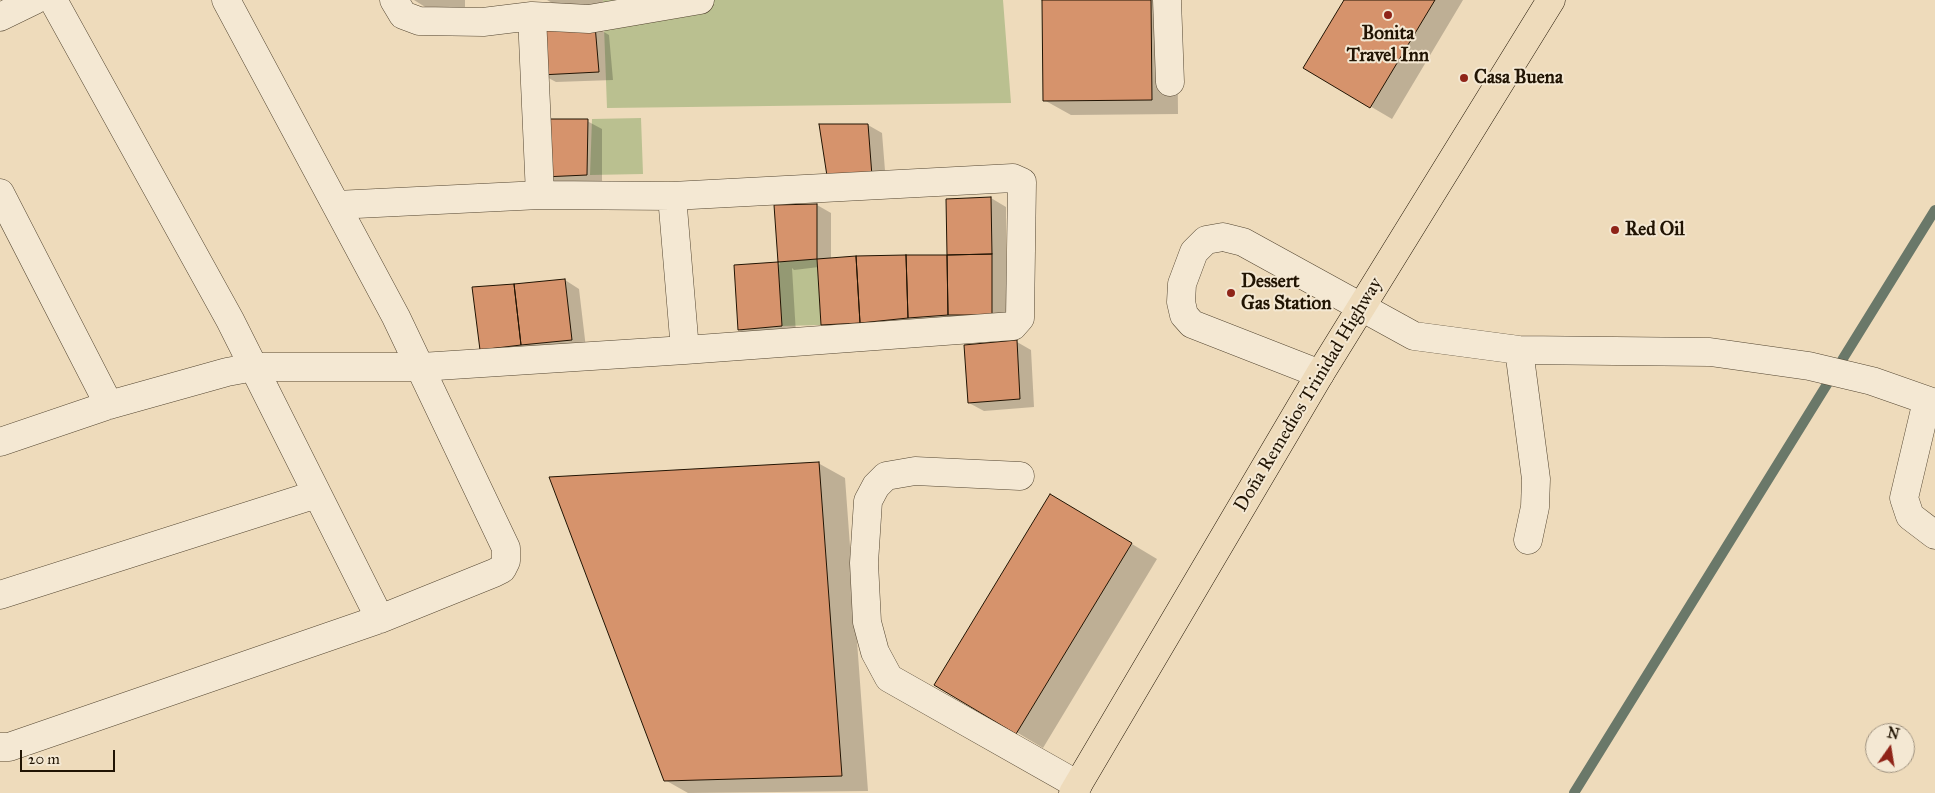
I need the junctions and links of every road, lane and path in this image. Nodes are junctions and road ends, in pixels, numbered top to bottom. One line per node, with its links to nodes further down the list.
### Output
1 (35, 0): 9 (street)
2 (53, 0): 18 (street)
3 (226, 0): 14 (street)
4 (394, 0): 8 (street)
5 (1167, 0): 10 (street)
6 (1551, 0): 15 (highway, Doña Remedios Trinidad Highway)
7 (695, 1): 8 (street)
8 (532, 16): 12 (street)
9 (0, 17)
10 (1170, 82)
11 (0, 192): 22 (street)
12 (540, 195): 13 (street); 14 (street)
13 (672, 196): 16 (street); 16 (street)
14 (336, 205): 19 (street)
15 (1362, 309): 17 (street); 20 (highway, Doña Remedios Trinidad Highway); 20 (street)
16 (686, 350): 19 (street)
17 (1519, 350): 21 (street); 27 (street)
18 (254, 367): 19 (street); 22 (street); 25 (street)
19 (420, 367): 29 (street)
20 (1320, 374): 31 (highway, Doña Remedios Trinidad Highway)
21 (1931, 402): 26 (street)
22 (109, 405): 23 (street)
23 (0, 442)
24 (1020, 476): 31 (street)
25 (317, 494): 28 (street); 29 (street)
26 (1935, 535)
27 (1528, 540)
28 (0, 595)
29 (380, 619): 30 (street)
30 (0, 747)
31 (1075, 789)

